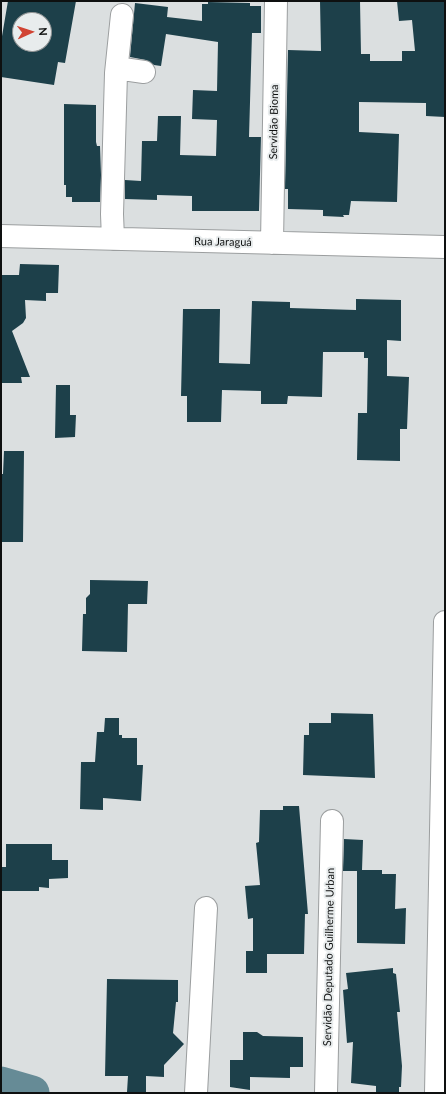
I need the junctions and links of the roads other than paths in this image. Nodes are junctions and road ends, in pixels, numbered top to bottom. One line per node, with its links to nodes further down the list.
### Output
1 (276, 1): 7 (street, Servidão Bioma)
2 (122, 15): 4 (street)
3 (144, 72): 4 (street)
4 (116, 73): 6 (street)
5 (1, 236): 6 (street, Rua Jaraguá)
6 (113, 239): 7 (street, Rua Jaraguá)
7 (272, 243): 8 (street, Rua Jaraguá)
8 (445, 247)
9 (445, 622): 14 (street)
10 (332, 821): 13 (street, Servidão Deputado Guilherme Urban)
11 (206, 908): 12 (street)
12 (196, 1093)
13 (326, 1093)
14 (436, 1093)

